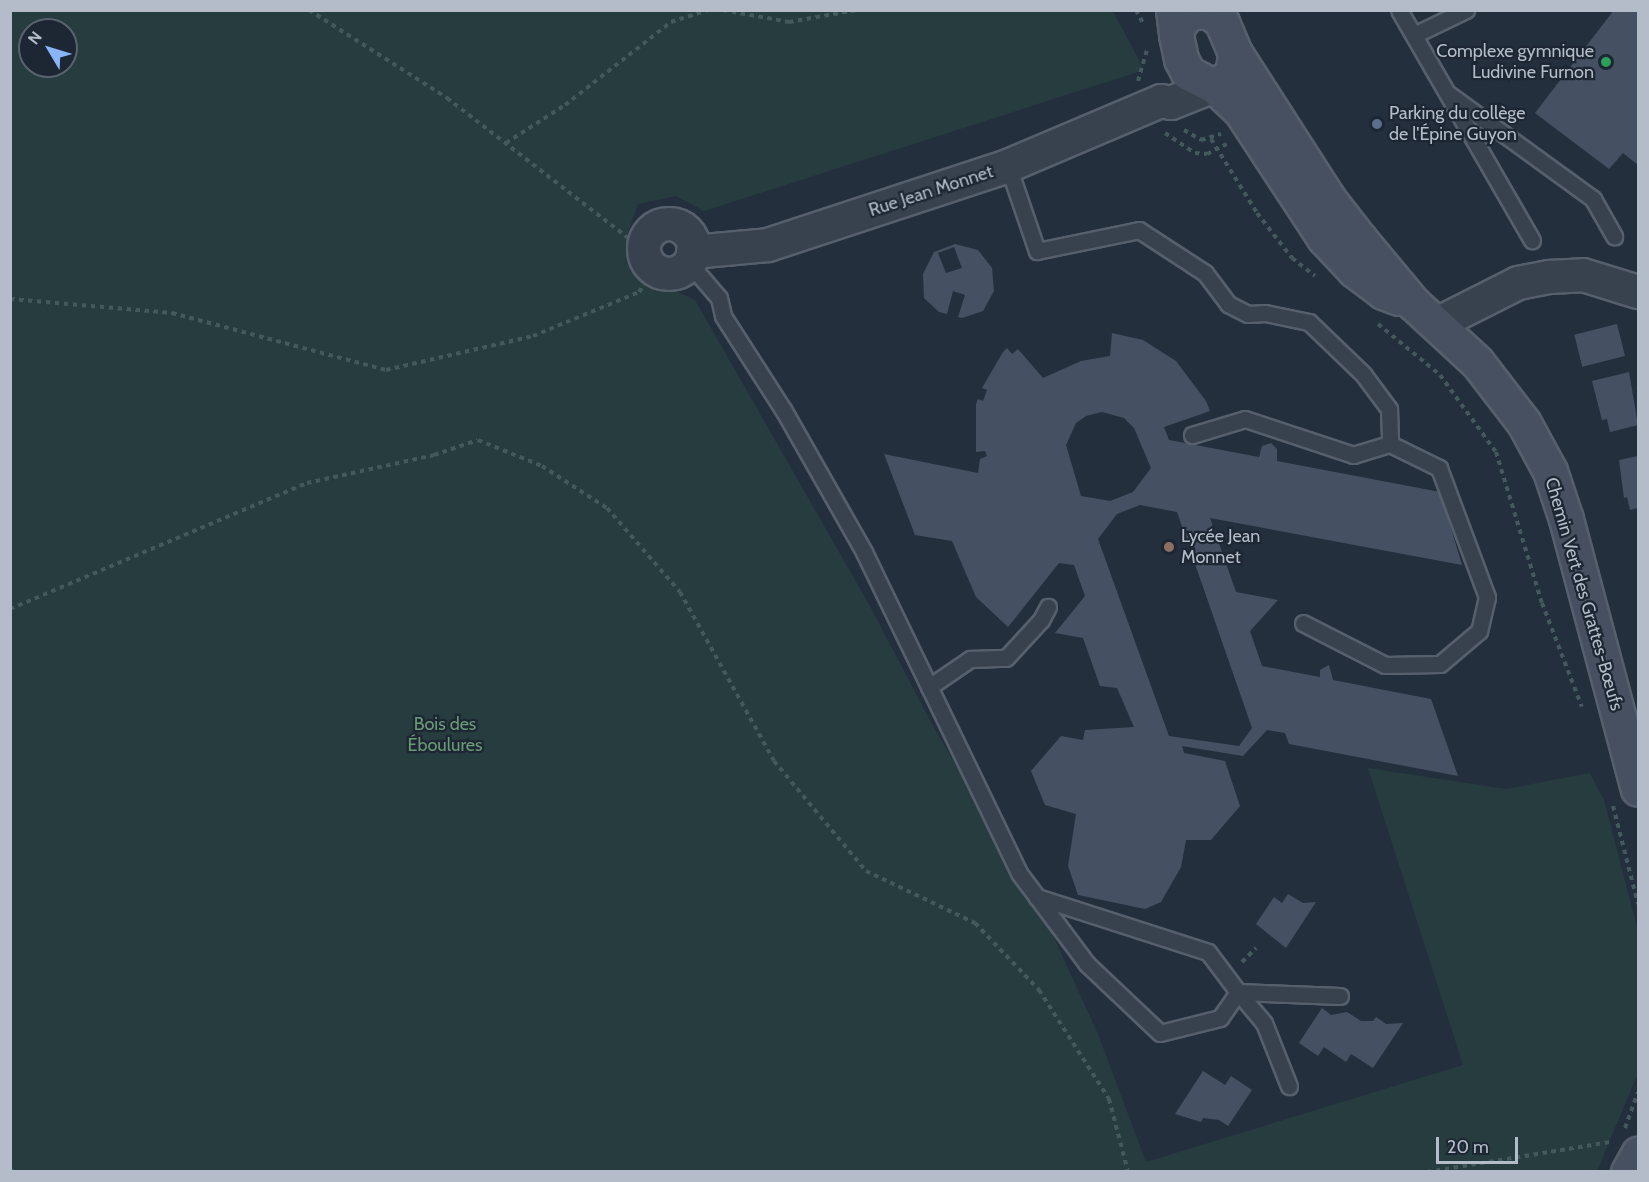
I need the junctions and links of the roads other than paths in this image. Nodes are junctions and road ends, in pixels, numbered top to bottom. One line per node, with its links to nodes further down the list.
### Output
1 (1399, 10): 4 (lane)
2 (1466, 10): 4 (lane)
3 (1219, 16): 5 (main road); 6 (main road)
4 (1414, 35): 8 (lane)
5 (1165, 36): 7 (main road); 9 (street)
6 (1235, 53): 7 (main road); 15 (main road, Chemin Vert des Grattes-Bœufs)
7 (1214, 86): 9 (street, Rue Jean Monnet); 15 (main road, Chemin Vert des Grattes-Bœufs)
8 (1445, 92): 11 (lane); 12 (lane)
9 (1153, 105): 10 (street, Rue Jean Monnet)
10 (1008, 166): 13 (street, Rue Jean Monnet); 17 (lane)
11 (1614, 236)
12 (1532, 240)
13 (691, 257): 13 (street, Rue Jean Monnet); 20 (lane)
14 (1638, 292): 15 (street)
15 (1425, 314): 21 (main road, Chemin Vert des Grattes-Bœufs)
16 (1192, 435): 17 (lane)
17 (1390, 444): 19 (lane)
18 (1048, 606): 20 (lane)
19 (1302, 623)
20 (929, 687): 22 (lane)
21 (1625, 796)
22 (1037, 897): 23 (lane); 23 (lane)
23 (1238, 992): 24 (lane); 25 (lane)
24 (1340, 996)
25 (1289, 1086)
26 (1629, 1147): 27 (main road)
27 (1628, 1172)

